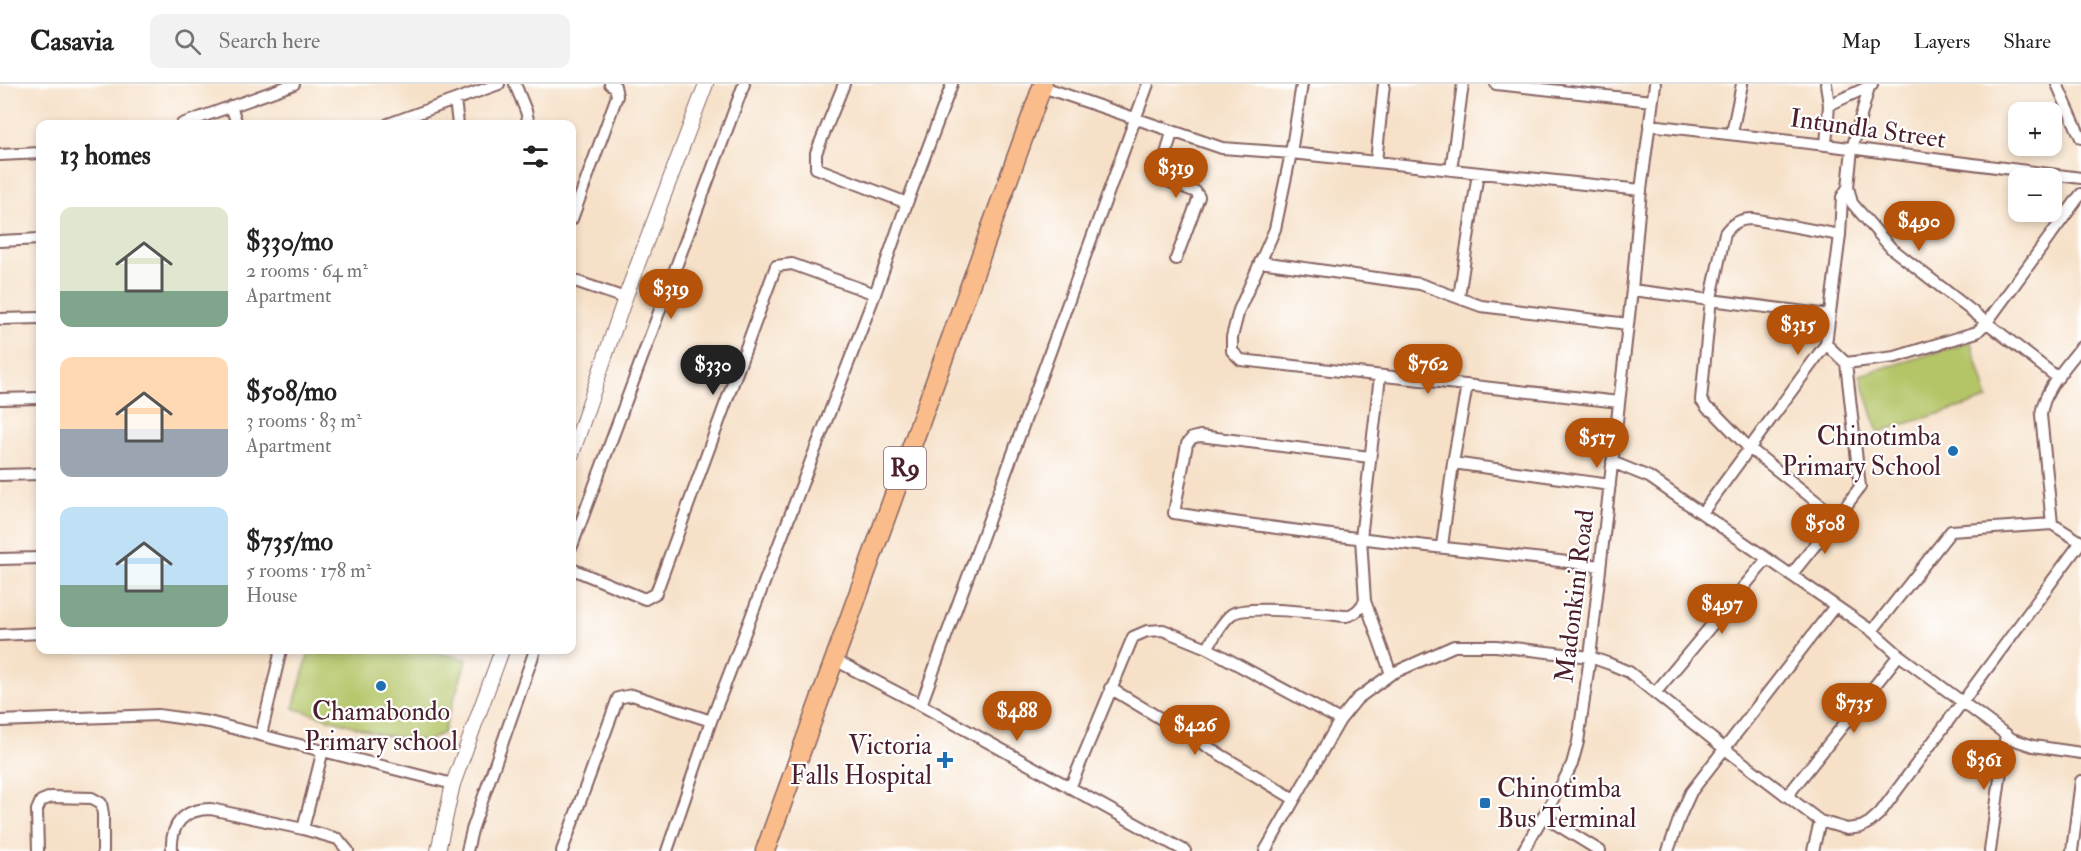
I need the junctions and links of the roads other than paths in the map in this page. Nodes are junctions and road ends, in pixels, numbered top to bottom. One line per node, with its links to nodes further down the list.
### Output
1 (294, 84): 23 (street)
2 (499, 84): 20 (street)
3 (515, 84): 28 (street)
4 (610, 84): 47 (street)
5 (706, 84): 57 (street)
6 (744, 84): 84 (street)
7 (844, 84): 46 (street)
8 (952, 84): 46 (street)
9 (1148, 84): 29 (street)
10 (1302, 84): 37 (street)
11 (1384, 84): 39 (street)
12 (1463, 84): 40 (street)
13 (1496, 84): 21 (street)
14 (1655, 84): 21 (street, Madonkini Road)
15 (1742, 84): 32 (street)
16 (1827, 84): 22 (street)
17 (2057, 84): 33 (street)
18 (1043, 85): 29 (street); 104 (highway, R9)
19 (1872, 85): 22 (street); 35 (street)
20 (454, 100): 26 (street); 27 (street)
21 (1652, 101): 30 (street, Madonkini Road)
22 (1829, 105): 34 (street)
23 (231, 106): 24 (street); 25 (street)
24 (193, 120)
25 (236, 120)
26 (399, 120)
27 (457, 120)
28 (528, 120)
29 (1136, 120): 31 (street); 109 (street)
30 (1649, 125): 32 (street, Intundla Street); 44 (street, Madonkini Road)
31 (1172, 132): 37 (street); 51 (street)
32 (1732, 134): 34 (street, Intundla Street)
33 (2081, 138)
34 (1826, 145): 35 (street, Intundla Street)
35 (1852, 150): 42 (street, Intundla Street); 43 (street)
36 (36, 153): 38 (street)
37 (1291, 153): 39 (street); 52 (street)
38 (0, 155)
39 (1376, 162): 40 (street)
40 (1451, 170): 41 (street)
41 (1478, 173): 44 (street); 56 (street)
42 (2081, 178)
43 (1848, 187): 48 (street); 62 (street)
44 (1641, 190): 54 (street, Madonkini Road)
45 (2081, 194): 62 (street)
46 (907, 202): 55 (street)
47 (576, 208)
48 (1840, 235): 58 (street); 59 (street)
49 (36, 239): 50 (street)
50 (0, 241)
51 (1176, 258)
52 (1260, 262): 56 (street); 67 (street)
53 (576, 281): 57 (street)
54 (1632, 290): 58 (street); 63 (street, Madonkini Road)
55 (875, 294): 91 (street); 111 (street)
56 (1459, 297): 63 (street)
57 (625, 298): 73 (street)
58 (1711, 298): 59 (street); 74 (street)
59 (1829, 315): 64 (street)
60 (36, 318): 61 (street)
61 (0, 319)
62 (1987, 322): 66 (street); 68 (street)
63 (1628, 324): 72 (street, Madonkini Road)
64 (1826, 344): 66 (street); 74 (street)
65 (2081, 347): 68 (street)
66 (1846, 363): 82 (street)
67 (1380, 376): 69 (street); 75 (street)
68 (2058, 378): 83 (street)
69 (1467, 385): 72 (street); 77 (street)
70 (36, 398): 71 (street)
71 (0, 399)
72 (1619, 402): 76 (street, Madonkini Road)
73 (576, 442)
74 (1748, 447): 81 (street); 82 (street)
75 (1370, 457): 85 (street); 85 (street)
76 (1612, 462): 80 (street, Madonkini Road); 81 (street)
77 (1453, 463): 80 (street); 86 (street)
78 (36, 474): 79 (street)
79 (0, 475)
80 (1610, 485): 90 (street, Madonkini Road)
81 (1702, 513): 89 (street)
82 (1837, 518): 92 (street)
83 (2052, 524): 95 (street); 108 (street)
84 (576, 535)
85 (1361, 538): 86 (street); 93 (street)
86 (1442, 546): 90 (street)
87 (36, 558): 88 (street)
88 (0, 559)
89 (1767, 559): 92 (street); 107 (street)
90 (1600, 567): 103 (street, Madonkini Road)
91 (576, 571)
92 (1791, 575): 94 (street)
93 (1365, 601): 98 (street); 105 (street)
94 (1835, 606): 95 (street); 115 (street)
95 (1872, 631): 102 (street)
96 (36, 633): 97 (street)
97 (0, 635)
98 (1207, 648): 106 (street); 110 (street)
99 (280, 654): 114 (street)
100 (501, 654): 119 (street)
101 (534, 654): 131 (street)
102 (1899, 655): 108 (street); 121 (street)
103 (1590, 657): 105 (street); 107 (street); 123 (street, Madonkini Road)
104 (835, 660): 109 (street); 134 (highway, R9)
105 (1391, 674): 110 (street)
106 (1110, 688): 120 (street); 122 (street)
107 (1655, 693): 115 (street)
108 (1962, 703): 113 (street); 124 (street)
109 (921, 705): 120 (street)
110 (1340, 720): 122 (street)
111 (711, 721): 132 (street); 133 (street)
112 (0, 722): 114 (street)
113 (2006, 734): 117 (street); 141 (street)
114 (261, 735): 116 (street)
115 (1725, 749): 121 (street); 139 (street)
116 (323, 750): 119 (street); 125 (street)
117 (2081, 753)
118 (2081, 781): 142 (street)
119 (453, 784): 130 (street)
120 (1070, 788): 135 (street)
121 (1788, 795): 124 (street)
122 (1294, 799): 136 (street)
123 (1543, 816): 137 (street, Madonkini Road); 138 (street)
124 (1820, 821): 140 (street)
125 (303, 829): 128 (street); 129 (street)
126 (38, 851): 127 (street)
127 (103, 851)
128 (172, 851)
129 (348, 851)
130 (438, 851)
131 (467, 851)
132 (562, 851)
133 (667, 851)
134 (765, 851)
135 (1185, 851)
136 (1265, 851)
137 (1523, 851)
138 (1600, 851)
139 (1668, 851)
140 (1813, 851)
141 (1990, 851)
142 (2072, 851)

